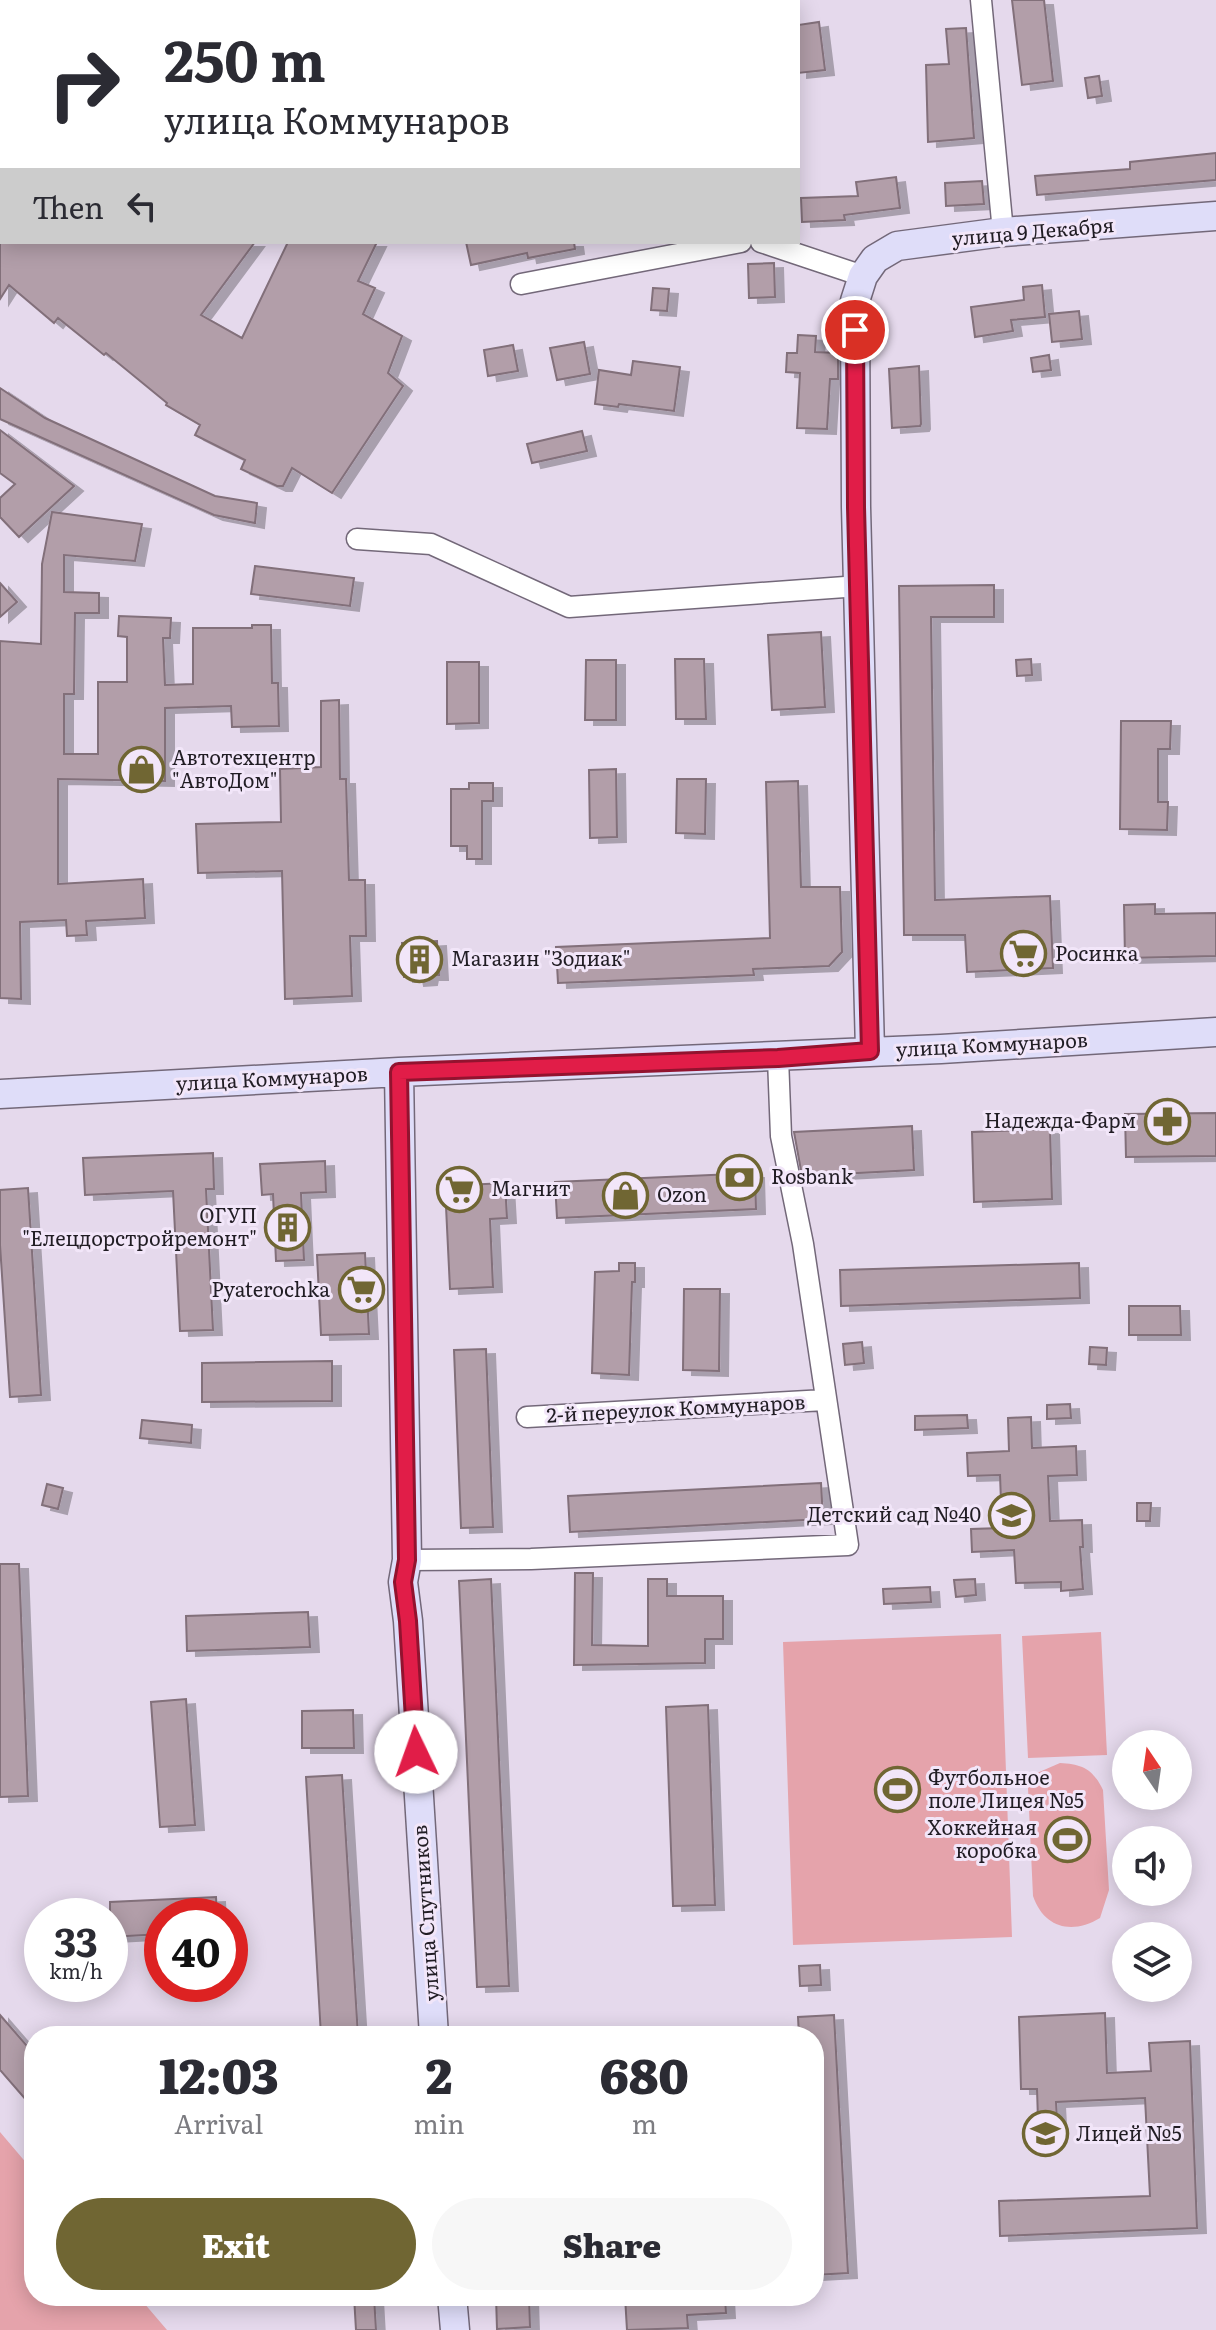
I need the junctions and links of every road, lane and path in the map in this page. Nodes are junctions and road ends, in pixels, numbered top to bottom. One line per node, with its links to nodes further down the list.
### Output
1 (981, 0): 3 (street)
2 (1216, 216): 3 (street, улица 9 Декабря)
3 (1003, 232): 6 (street, улица 9 Декабря)
4 (731, 244): 7 (street)
5 (767, 244): 6 (street)
6 (863, 276): 9 (street)
7 (521, 284)
8 (357, 539): 9 (street)
9 (859, 586): 11 (street)
10 (1216, 1032): 11 (street, улица Коммунаров)
11 (870, 1051): 12 (street, улица Коммунаров)
12 (778, 1058): 13 (street, улица Коммунаров); 15 (street)
13 (399, 1072): 14 (street, улица Коммунаров); 17 (street, улица Спутников)
14 (0, 1094)
15 (825, 1400): 16 (street, 2-й переулок Коммунаров); 17 (street)
16 (527, 1417)
17 (407, 1560): 18 (street, улица Спутников)
18 (433, 2026)
19 (453, 2306): 20 (street)
20 (455, 2330)

